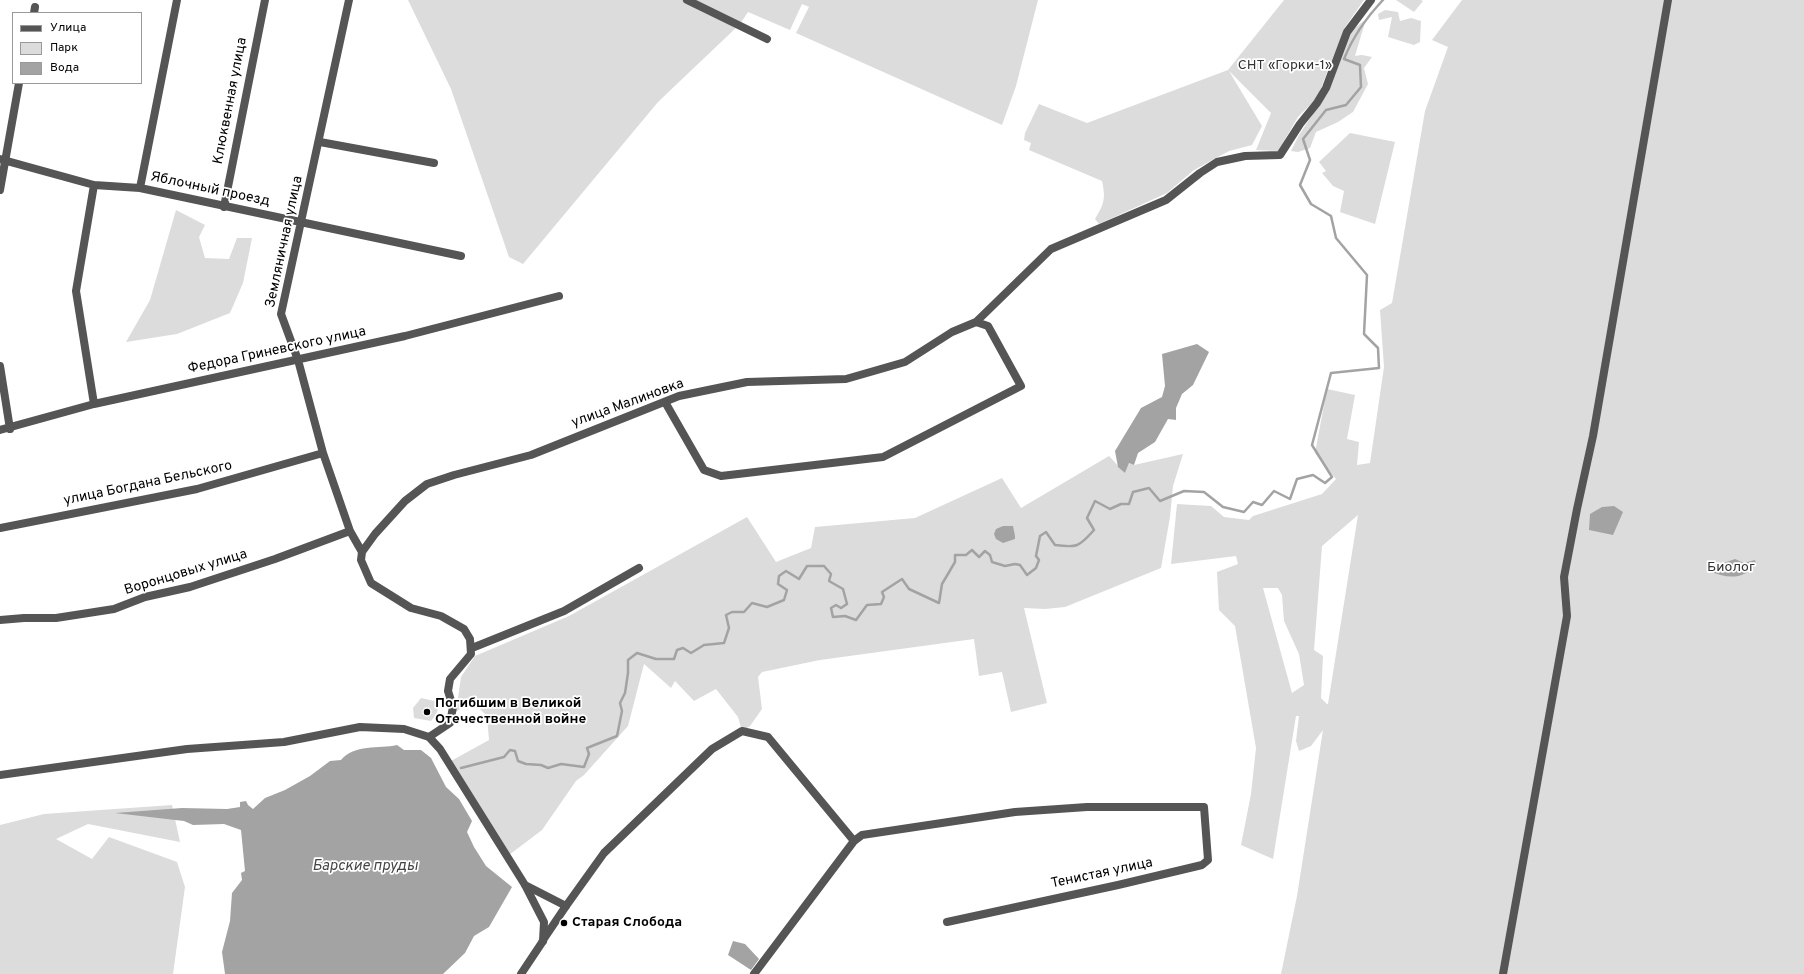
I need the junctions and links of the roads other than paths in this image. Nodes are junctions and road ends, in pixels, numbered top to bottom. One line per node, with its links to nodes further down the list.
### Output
1 (177, 0): 13 (street)
2 (265, 0): 15 (street, Клюквенная улица)
3 (349, 0): 9 (street, Земляничная улица)
4 (687, 0): 7 (street)
5 (1371, 0): 19 (street)
6 (1668, 0): 44 (street)
7 (767, 39)
8 (19, 84): 10 (street)
9 (320, 142): 11 (street); 16 (street, Земляничная улица)
10 (2, 160): 12 (street, Яблочный проезд); 14 (street)
11 (434, 163)
12 (94, 185): 13 (street, Яблочный проезд); 23 (street)
13 (140, 188): 15 (street, Яблочный проезд)
14 (0, 190)
15 (224, 207): 16 (street, Яблочный проезд)
16 (301, 222): 17 (street, Яблочный проезд); 20 (street, Земляничная улица)
17 (461, 256)
18 (559, 296): 20 (street, Федора Гриневского улица)
19 (976, 322): 22 (street, улица Малиновка); 22 (street)
20 (298, 360): 23 (street, Федора Гриневского улица); 26 (street, Земляничная улица)
21 (0, 366): 24 (street)
22 (664, 402): 29 (street, улица Малиновка)
23 (94, 404): 24 (street, Федора Гриневского улица)
24 (10, 429): 25 (street, Федора Гриневского улица)
25 (0, 430)
26 (323, 453): 27 (street, улица Богдана Бельского); 28 (street, Земляничная улица)
27 (0, 528)
28 (350, 531): 29 (street); 31 (street, Воронцовых улица)
29 (362, 552): 32 (street)
30 (638, 568): 32 (street)
31 (0, 620)
32 (472, 648): 33 (street)
33 (429, 737): 34 (street); 36 (street)
34 (0, 775)
35 (854, 841): 37 (street); 39 (street, Тенистая улица); 43 (street)
36 (525, 885): 37 (street); 38 (street)
37 (566, 906): 40 (street)
38 (544, 922): 40 (street); 41 (street)
39 (947, 922)
40 (555, 923): 41 (street)
41 (542, 941): 42 (street)
42 (521, 974)
43 (754, 974)
44 (1503, 974)

